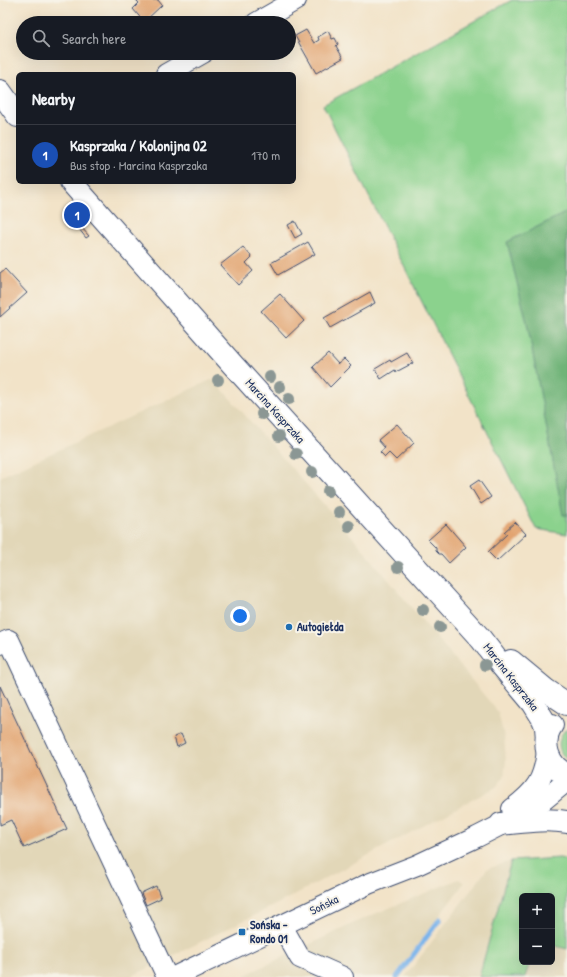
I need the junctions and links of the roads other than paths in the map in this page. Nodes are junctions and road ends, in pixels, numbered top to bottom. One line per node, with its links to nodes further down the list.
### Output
1 (296, 0): 2 (street)
2 (268, 16)
3 (191, 60): 4 (street)
4 (170, 72)
5 (0, 91): 7 (main road)
6 (0, 110): 8 (main road)
7 (16, 113)
8 (16, 125)
9 (73, 184): 10 (main road, Marcina Kasprzaka)
10 (481, 639): 12 (main road, Marcina Kasprzaka); 14 (main road, Marcina Kasprzaka)
11 (0, 644): 21 (street)
12 (567, 704)
13 (567, 713): 14 (main road)
14 (547, 744): 15 (main road, Marcina Kasprzaka); 19 (street, Sońska)
15 (567, 774)
16 (567, 781): 18 (street, Sońska)
17 (567, 822): 18 (main road)
18 (500, 824): 19 (street, Sońska)
19 (477, 837): 20 (street, Sońska)
20 (282, 926): 22 (street, Sońska); 23 (street)
21 (167, 977)
22 (174, 977)
23 (343, 977)

